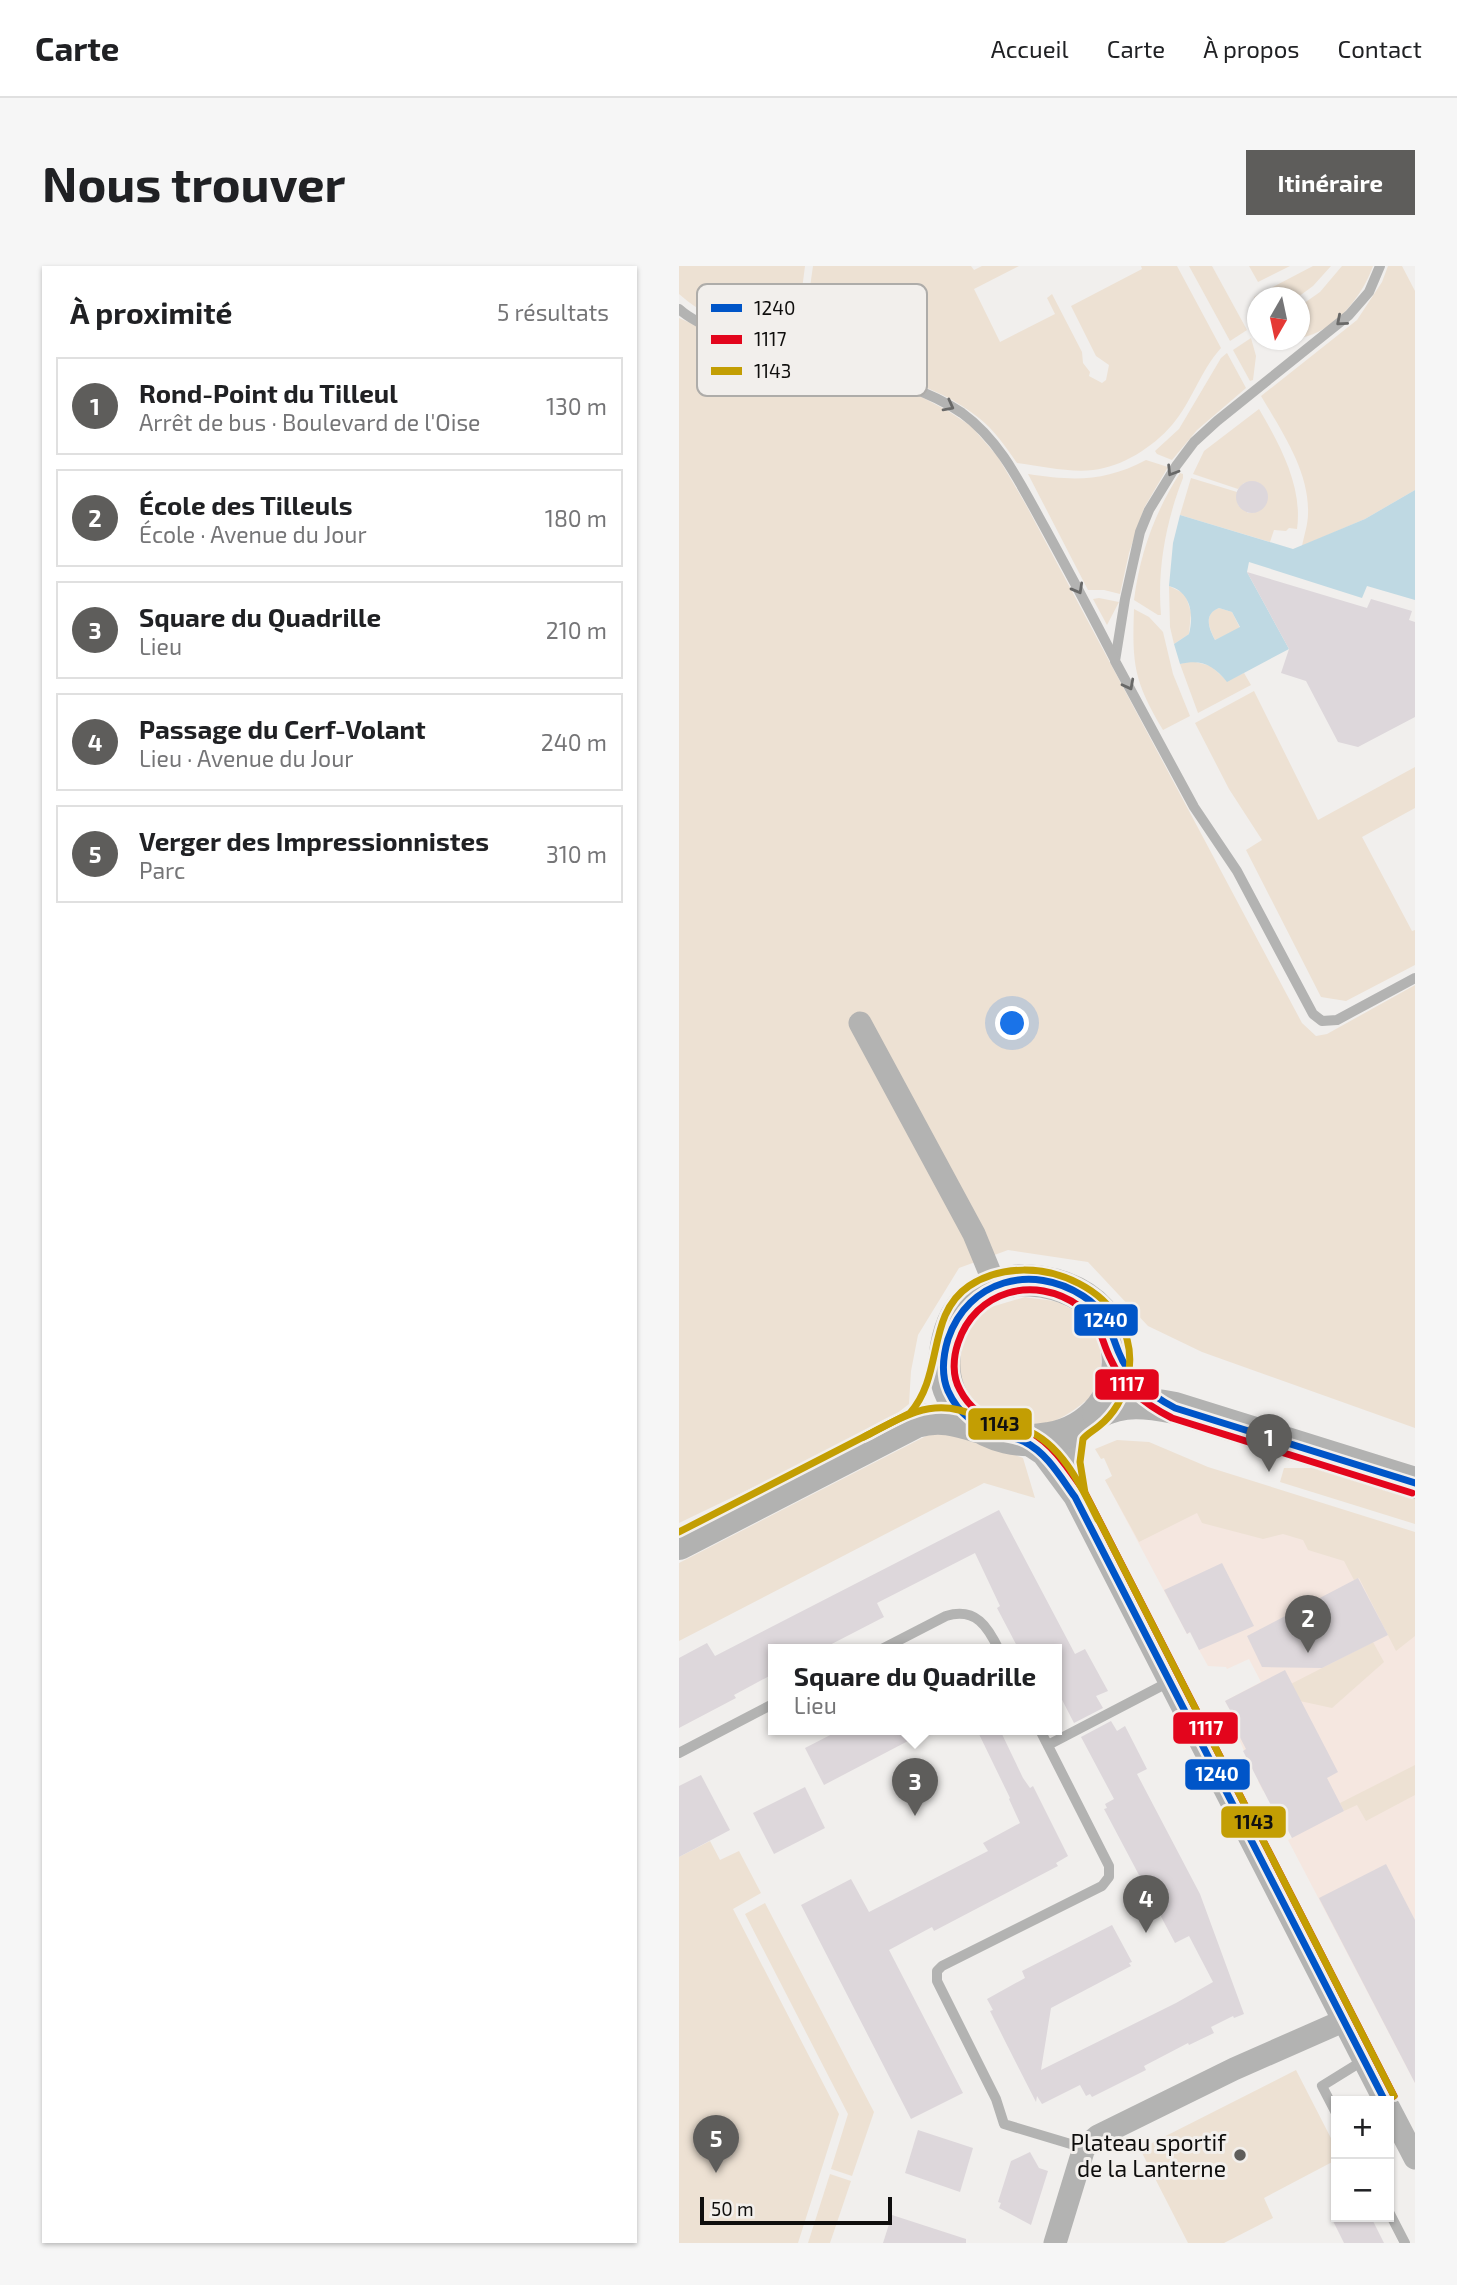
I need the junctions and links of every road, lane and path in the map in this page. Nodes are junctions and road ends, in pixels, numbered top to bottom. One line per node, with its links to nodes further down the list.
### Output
1 (1380, 266): 5 (lane, one-way to 5)
2 (679, 309): 3 (lane, one-way to 3)
3 (697, 321)
4 (927, 396): 5 (lane, one-way to 5)
5 (1115, 660): 6 (lane, one-way to 6)
6 (1415, 978)
7 (860, 1023): 8 (street)
8 (996, 1285): 9 (main road); 10 (main road)
9 (1117, 1350): 11 (main road); 12 (main road)
10 (944, 1368): 13 (main road); 14 (main road)
11 (1175, 1408): 12 (main road); 16 (main road)
12 (1087, 1420): 15 (main road); 17 (street)
13 (910, 1425): 14 (main road); 18 (main road)
14 (980, 1427): 15 (main road)
15 (1023, 1440): 17 (street)
16 (1415, 1483)
17 (1075, 1497): 21 (street)
18 (679, 1544)
19 (892, 1644): 20 (lane)
20 (996, 1644)
21 (1169, 1682): 24 (lane); 26 (street)
22 (768, 1707): 25 (lane)
23 (1043, 1735): 24 (lane)
24 (1048, 1745): 31 (lane)
25 (679, 1753)
26 (1343, 2021): 27 (street); 31 (street)
27 (1364, 2060): 28 (street); 29 (lane)
28 (1382, 2096)
29 (1331, 2103)
30 (1394, 2118): 32 (street)
31 (1084, 2148): 34 (street)
32 (1415, 2158)
33 (1394, 2222): 35 (lane)
34 (1055, 2243)
35 (1405, 2243)

